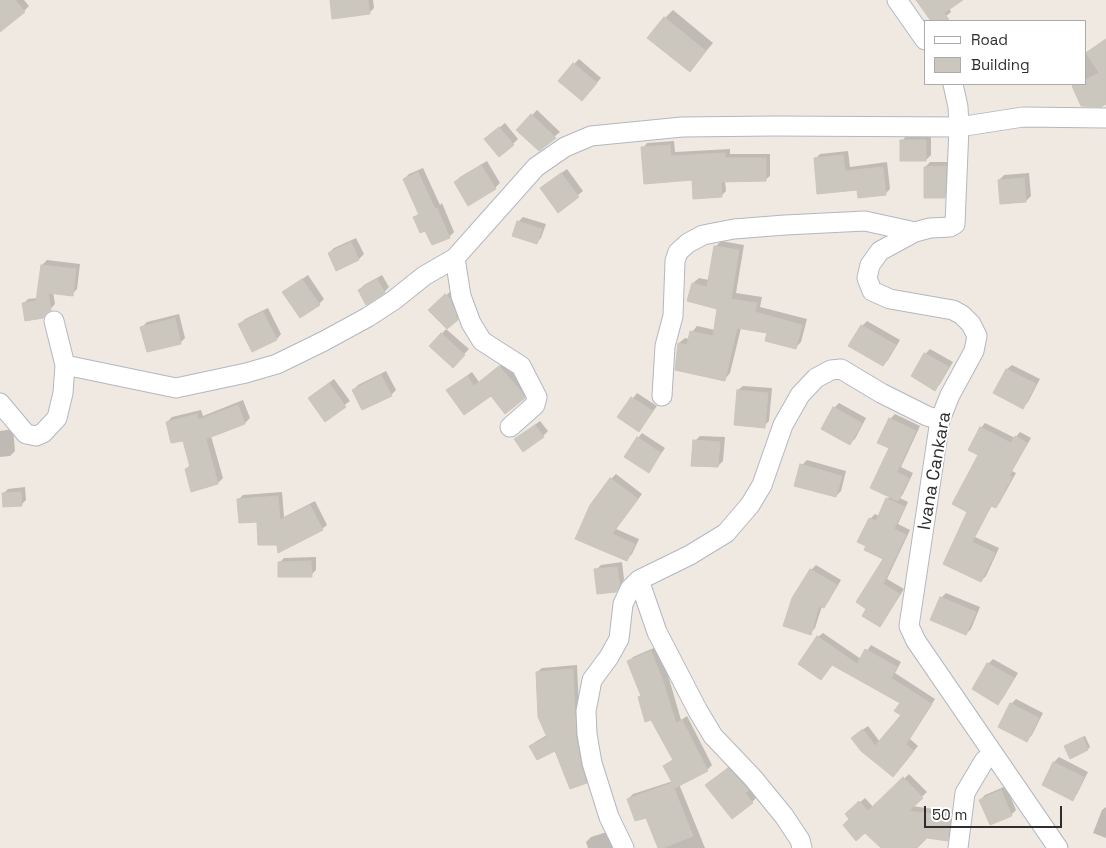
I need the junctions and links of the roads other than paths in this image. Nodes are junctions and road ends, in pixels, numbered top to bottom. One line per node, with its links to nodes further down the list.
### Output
1 (897, 0): 2 (street)
2 (924, 38)
3 (952, 85): 5 (street)
4 (1106, 118): 5 (street)
5 (959, 128): 6 (street, Ivana Cankara); 7 (street)
6 (915, 232): 10 (street); 12 (street, Ivana Cankara)
7 (455, 258): 9 (street); 13 (street)
8 (54, 321): 9 (street)
9 (65, 365): 11 (street)
10 (662, 396)
11 (0, 403)
12 (940, 420): 14 (street); 15 (street, Ivana Cankara)
13 (510, 427)
14 (639, 580): 16 (street); 17 (street)
15 (993, 753): 18 (street); 19 (street, Ivana Cankara)
16 (624, 848)
17 (802, 848)
18 (958, 848)
19 (1058, 848)

